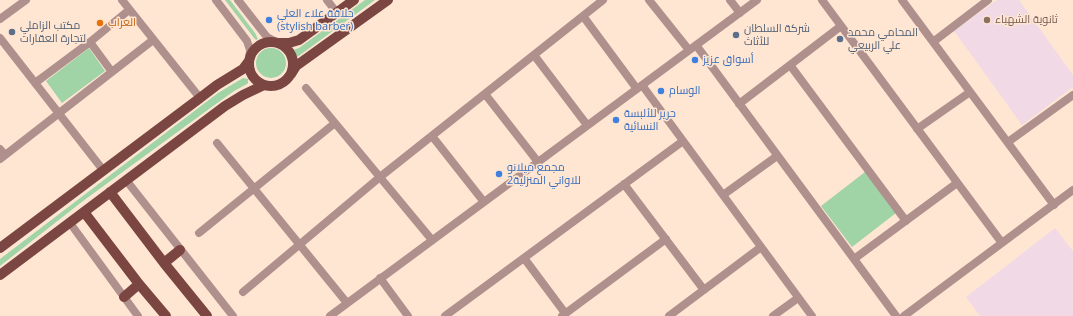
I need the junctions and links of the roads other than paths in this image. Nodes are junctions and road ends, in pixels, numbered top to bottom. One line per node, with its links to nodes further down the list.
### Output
1 (26, 0): 19 (street)
2 (122, 0): 15 (street)
3 (216, 0): 28 (street)
4 (238, 0): 24 (street)
5 (328, 0): 16 (street)
6 (354, 0): 16 (main road)
7 (388, 0): 31 (main road)
8 (603, 0): 18 (street)
9 (649, 0): 26 (street)
10 (730, 0): 17 (street)
11 (758, 0): 17 (street)
12 (822, 0): 20 (street)
13 (902, 0): 25 (street)
14 (987, 0): 25 (street)
15 (129, 10): 22 (street); 23 (street)
16 (337, 13): 24 (main road)
17 (740, 13): 26 (street)
18 (583, 16): 27 (street); 34 (street)
19 (0, 19)
20 (841, 26): 29 (street); 44 (street)
21 (0, 38): 32 (street)
22 (153, 40): 30 (street); 39 (street)
23 (90, 42): 30 (street); 32 (street)
24 (276, 42): 28 (main road); 31 (main road)
25 (933, 42): 36 (street)
26 (693, 48): 34 (street); 40 (street)
27 (534, 55): 37 (street); 43 (street)
28 (249, 61): 33 (main road); 39 (main road)
29 (790, 65): 40 (street); 64 (street)
30 (112, 72): 41 (street)
31 (291, 74): 33 (main road)
32 (35, 83): 41 (street)
33 (264, 85): 54 (main road)
34 (639, 87): 43 (street); 46 (street)
35 (306, 88): 42 (street)
36 (970, 92): 44 (street); 47 (street)
37 (485, 94): 45 (street); 51 (street)
38 (1073, 95): 47 (street)
39 (200, 98): 52 (main road)
40 (739, 104): 50 (street)
41 (59, 113): 49 (street); 52 (street)
42 (335, 123): 53 (street); 57 (street)
43 (588, 126): 51 (street)
44 (917, 129): 55 (street)
45 (432, 136): 53 (street); 61 (street)
46 (682, 141): 56 (street); 60 (street)
47 (1008, 142): 62 (street)
48 (217, 143): 57 (street)
49 (2, 154)
50 (778, 156): 60 (street); 75 (street)
51 (538, 162): 61 (street)
52 (103, 170): 71 (main road)
53 (380, 177): 68 (street); 70 (street)
54 (126, 180): 59 (main road); 73 (street)
55 (957, 183): 64 (street); 69 (street)
56 (624, 184): 67 (street); 74 (street)
57 (254, 189): 66 (street); 70 (street)
58 (1073, 190): 62 (street)
59 (110, 192): 63 (main road); 76 (main road)
60 (723, 195): 72 (street)
61 (484, 202): 68 (street)
62 (1054, 205): 69 (street)
63 (84, 212): 65 (main road); 79 (main road)
64 (906, 221): 75 (street)
65 (70, 223): 77 (main road); 82 (street)
66 (199, 233)
67 (666, 239): 80 (street); 85 (street)
68 (432, 240): 78 (street)
69 (1002, 243): 97 (street)
70 (300, 245): 81 (street); 84 (street)
71 (0, 248)
72 (761, 248): 80 (street); 83 (street)
73 (180, 250): 76 (main road); 89 (street)
74 (524, 258): 85 (street); 92 (street)
75 (854, 259): 96 (street)
76 (164, 263): 88 (main road)
77 (0, 275)
78 (380, 278): 84 (street); 91 (street)
79 (139, 284): 82 (main road); 87 (main road)
80 (704, 290): 93 (street)
81 (243, 292)
82 (124, 297): 86 (street)
83 (798, 298): 94 (street); 95 (street)
84 (347, 303): 90 (street)
85 (564, 315)
86 (138, 316)
87 (166, 316)
88 (207, 316)
89 (233, 316)
90 (330, 316)
91 (408, 316)
92 (446, 316)
93 (669, 316)
94 (773, 316)
95 (812, 316)
96 (896, 316)
97 (904, 316)

